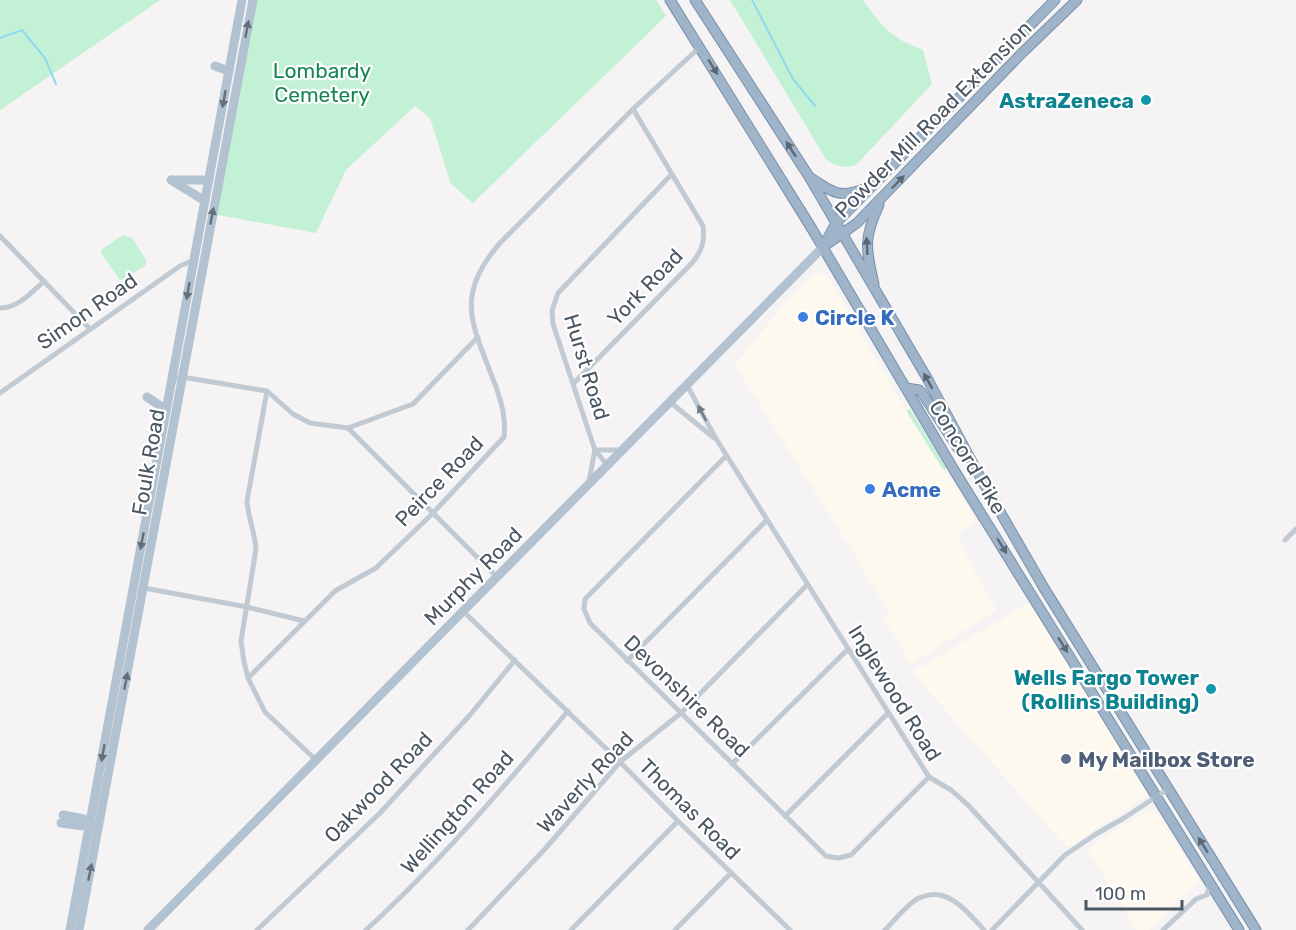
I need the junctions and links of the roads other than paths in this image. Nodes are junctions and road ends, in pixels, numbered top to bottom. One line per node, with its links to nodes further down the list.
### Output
1 (231, 0): 7 (main road)
2 (253, 0): 12 (main road, Foulk Road, one-way to 2)
3 (670, 0): 8 (highway, Concord Pike)
4 (695, 0): 14 (highway, Concord Pike, one-way to 4)
5 (1055, 0): 16 (highway, Powder Mill Road Extension)
6 (1077, 0): 17 (highway, Powder Mill Road Extension, one-way to 6)
7 (242, 2): 10 (main road, Foulk Road)
8 (700, 47): 11 (street, Peirce Road); 22 (highway, Concord Pike, one-way to 22)
9 (215, 66): 10 (main road)
10 (229, 71): 12 (main road, Foulk Road, one-way to 12)
11 (633, 109): 13 (street, York Road); 28 (street, Peirce Road)
12 (224, 127): 15 (main road, Foulk Road); 29 (main road, Foulk Road, one-way to 12)
13 (671, 175): 31 (street, Hurst Road); 31 (street, York Road)
14 (808, 175): 16 (highway); 19 (highway, Concord Pike)
15 (209, 180): 18 (main road, Foulk Road); 18 (main road)
16 (872, 186): 19 (highway, Powder Mill Road Extension)
17 (882, 198): 20 (highway, Powder Mill Road Extension); 25 (highway, one-way to 17)
18 (205, 201): 23 (main road, Foulk Road)
19 (836, 223): 20 (highway, Concord Pike); 22 (highway, Powder Mill Road Extension)
20 (842, 235): 22 (highway, Powder Mill Road Extension); 25 (highway, Concord Pike)
21 (0, 236): 24 (street)
22 (822, 247): 32 (main road, Murphy Road); 33 (highway, Concord Pike)
23 (194, 260): 27 (street, Simon Road); 30 (main road, Foulk Road, one-way to 30)
24 (44, 281): 26 (street); 27 (street)
25 (877, 295): 45 (highway, Concord Pike, one-way to 25)
26 (0, 308)
27 (90, 329): 35 (street, Simon Road)
28 (478, 337): 39 (street); 47 (street, Peirce Road)
29 (182, 377): 30 (street); 34 (street); 53 (main road, Foulk Road)
30 (172, 380): 38 (main road, Foulk Road)
31 (574, 383): 41 (street, Hurst Road)
32 (687, 385): 37 (main road, Murphy Road); 40 (street, Inglewood Road, one-way to 32)
33 (906, 388): 45 (highway); 69 (highway, Concord Pike, one-way to 69)
34 (267, 391): 39 (street); 54 (street)
35 (0, 393)
36 (147, 398): 38 (main road)
37 (670, 402): 40 (street, Inglewood Road); 42 (main road, Murphy Road)
38 (166, 412): 73 (main road, Foulk Road, one-way to 73)
39 (348, 428): 47 (street)
40 (717, 441): 43 (street, Inglewood Road)
41 (595, 450): 42 (street); 44 (street, Hurst Road); 46 (street)
42 (623, 450): 44 (main road, Murphy Road)
43 (726, 456): 48 (street, Inglewood Road); 59 (street, Devonshire Road)
44 (608, 466): 46 (main road, Murphy Road)
45 (984, 484): 68 (highway, Concord Pike)
46 (588, 486): 51 (main road, Murphy Road)
47 (432, 514): 51 (street); 56 (street, Peirce Road)
48 (767, 520): 52 (street, Inglewood Road); 59 (street)
49 (1296, 529): 50 (street)
50 (1285, 540)
51 (497, 577): 55 (main road, Murphy Road)
52 (807, 585): 57 (street, Inglewood Road); 62 (street, Waverly Road)
53 (144, 588): 54 (street); 73 (main road, Foulk Road, one-way to 53)
54 (247, 607): 56 (street); 60 (street)
55 (463, 611): 58 (street, Thomas Road); 64 (main road, Murphy Road)
56 (304, 621): 60 (street, Peirce Road)
57 (848, 649): 63 (street, Inglewood Road); 66 (street)
58 (515, 660): 61 (street, Thomas Road); 81 (street, Oakwood Road)
59 (627, 661): 62 (street, Devonshire Road)
60 (248, 678): 64 (street)
61 (568, 711): 65 (street, Thomas Road); 82 (street, Wellington Road)
62 (681, 713): 65 (street, Waverly Road); 66 (street, Devonshire Road)
63 (888, 713): 67 (street, Inglewood Road); 70 (street)
64 (316, 760): 78 (main road, Murphy Road)
65 (620, 762): 72 (street, Thomas Road); 83 (street, Waverly Road)
66 (732, 764): 70 (street, Devonshire Road)
67 (929, 777): 70 (street, Devonshire Road); 75 (street, Inglewood Road)
68 (1168, 789): 69 (street); 94 (highway, Concord Pike, one-way to 68)
69 (1157, 797): 75 (street); 76 (highway, Concord Pike)
70 (785, 816)
71 (62, 819): 73 (main road)
72 (678, 821): 74 (street, Thomas Road); 84 (street)
73 (92, 824): 79 (main road, Foulk Road); 80 (main road, Foulk Road, one-way to 73)
74 (731, 873): 77 (street, Thomas Road); 85 (street)
75 (1039, 883): 90 (street); 91 (street, Inglewood Road)
76 (1210, 883): 92 (street); 93 (highway, Concord Pike)
77 (785, 925): 86 (street); 87 (street, Thomas Road)
78 (153, 928)
79 (70, 930)
80 (79, 930)
81 (257, 930)
82 (366, 930)
83 (468, 930)
84 (571, 930)
85 (675, 930)
86 (780, 930)
87 (790, 930)
88 (885, 930): 89 (street)
89 (984, 930)
90 (992, 930)
91 (1082, 930)
92 (1163, 930)
93 (1239, 930)
94 (1256, 930)

